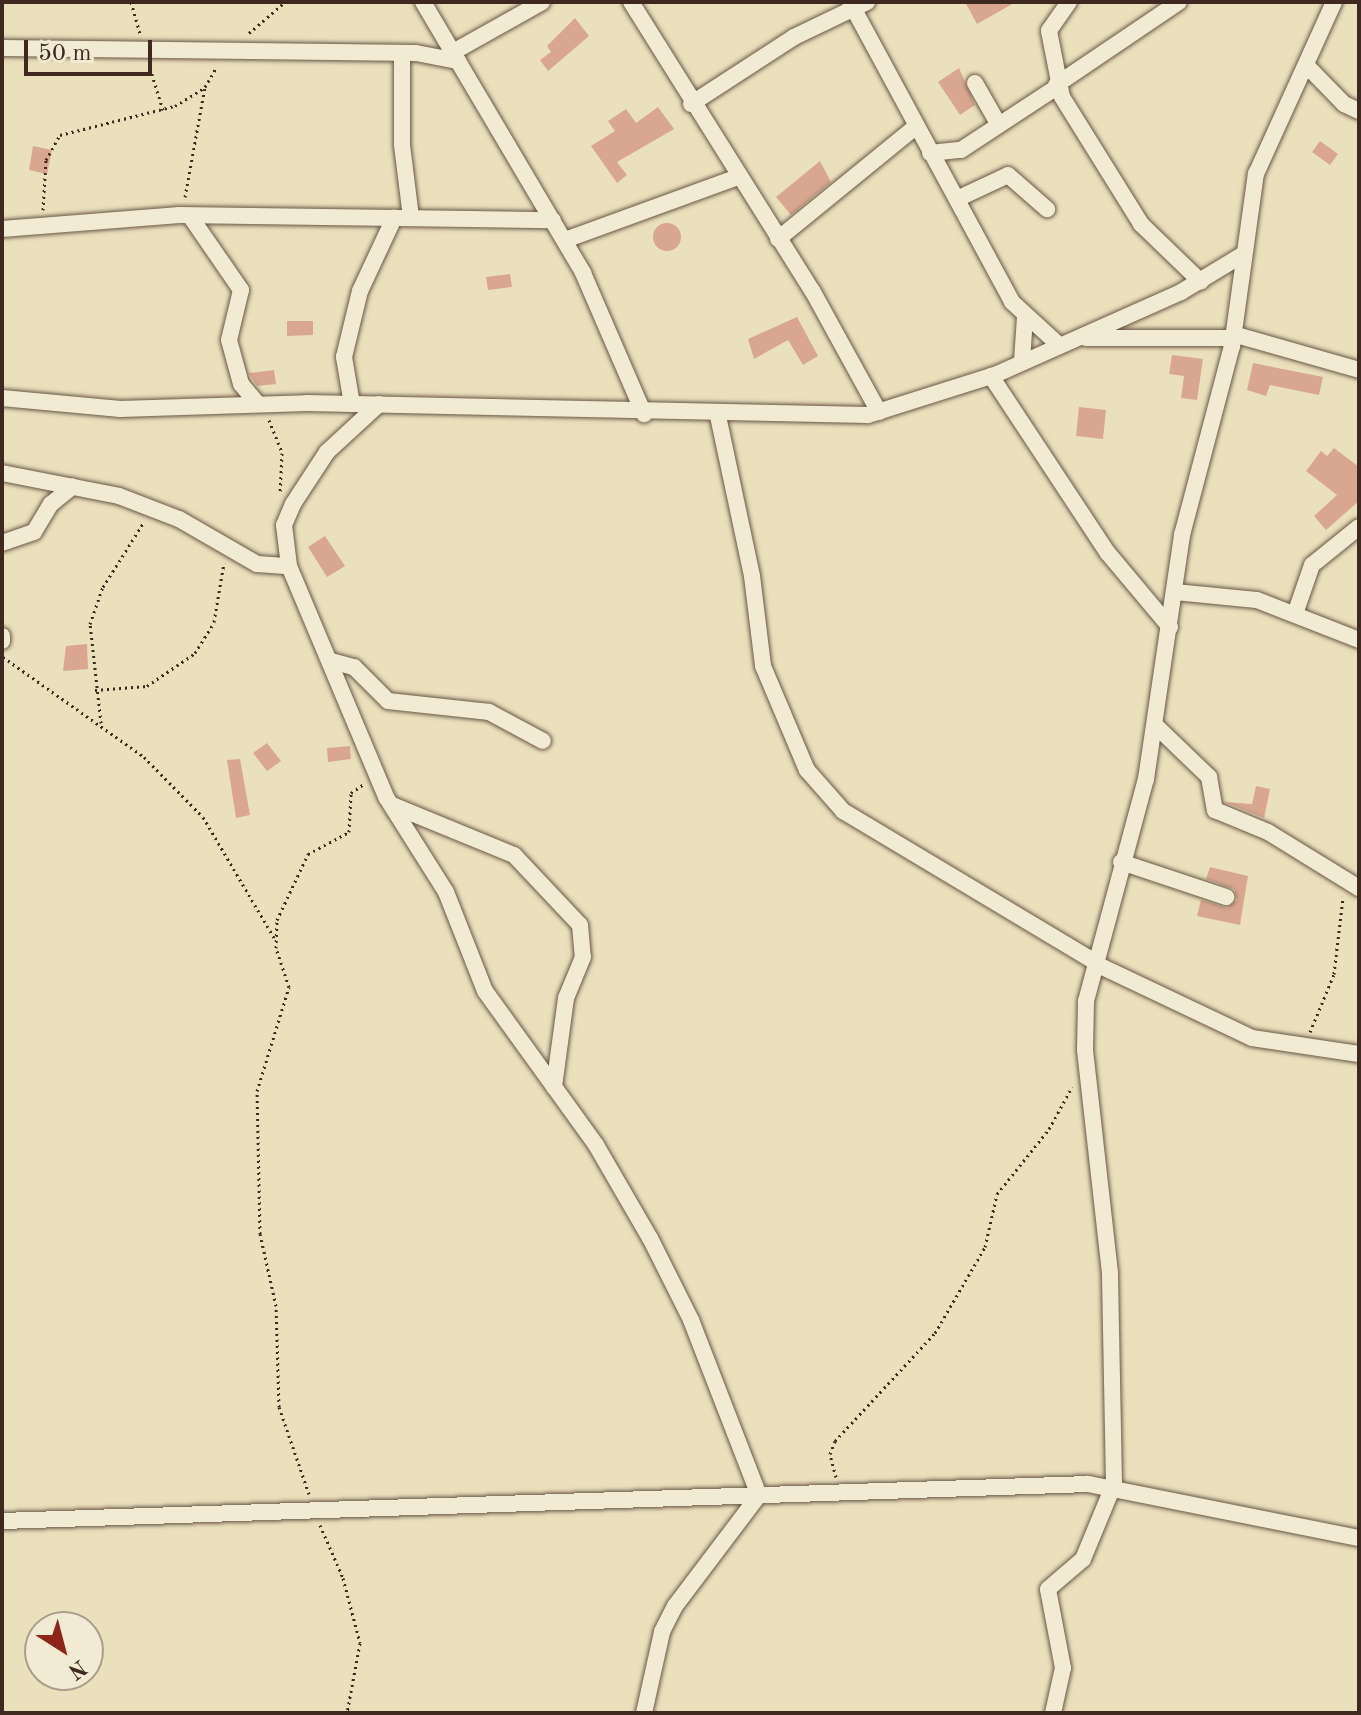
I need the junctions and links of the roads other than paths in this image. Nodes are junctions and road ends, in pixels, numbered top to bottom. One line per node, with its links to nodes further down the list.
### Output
1 (423, 2): 11 (street)
2 (542, 2): 8 (street)
3 (631, 2): 15 (street)
4 (1069, 2): 14 (street)
5 (1179, 2): 14 (street)
6 (1334, 2): 12 (street)
7 (857, 4): 15 (street); 18 (street)
8 (522, 8): 11 (street)
9 (2, 48): 10 (street)
10 (402, 53): 11 (street); 24 (street)
11 (456, 56): 25 (street)
12 (1308, 67): 16 (street); 29 (street)
13 (975, 83): 17 (street)
14 (1057, 86): 17 (street); 30 (street)
15 (691, 104): 20 (street)
16 (1359, 111)
17 (999, 125): 19 (street)
18 (914, 128): 19 (street); 27 (street)
19 (930, 153): 21 (street)
20 (738, 177): 27 (street); 28 (street)
21 (957, 199): 22 (street); 31 (street)
22 (1047, 209)
23 (185, 216): 24 (street); 26 (street); 39 (street)
24 (402, 217): 25 (street); 40 (street)
25 (553, 220): 28 (street)
26 (2, 229)
27 (778, 239): 42 (street)
28 (565, 240): 43 (street)
29 (1242, 255): 30 (street); 32 (street)
30 (1201, 282): 33 (street)
31 (1025, 317): 34 (street); 35 (street)
32 (1233, 336): 33 (street); 36 (street); 50 (street)
33 (1078, 337): 34 (street)
34 (1059, 345): 35 (street)
35 (1022, 361): 37 (street)
36 (1359, 370)
37 (991, 376): 42 (street); 52 (street)
38 (2, 398): 39 (street)
39 (260, 404): 40 (street)
40 (352, 404): 41 (street)
41 (379, 404): 43 (street); 49 (street)
42 (879, 412): 44 (street)
43 (644, 414): 44 (street)
44 (718, 416): 61 (street)
45 (2, 473): 46 (street)
46 (73, 486): 48 (street); 49 (street)
47 (1359, 527): 51 (street)
48 (2, 543)
49 (289, 566): 54 (street)
50 (1175, 592): 51 (street); 52 (street)
51 (1295, 614): 53 (street)
52 (1170, 627): 55 (street)
53 (1359, 640)
54 (331, 661): 56 (street); 57 (street)
55 (1156, 726): 58 (street); 59 (street)
56 (543, 741)
57 (391, 804): 63 (street); 63 (street)
58 (1121, 862): 60 (street); 61 (street)
59 (1352, 885)
60 (1226, 897)
61 (1094, 962): 62 (street); 64 (street)
62 (1359, 1054)
63 (554, 1087): 65 (street)
64 (1114, 1484): 65 (street); 67 (street); 69 (street)
65 (759, 1495): 66 (street); 68 (street)
66 (2, 1521)
67 (1359, 1538)
68 (644, 1713)
69 (1053, 1713)

